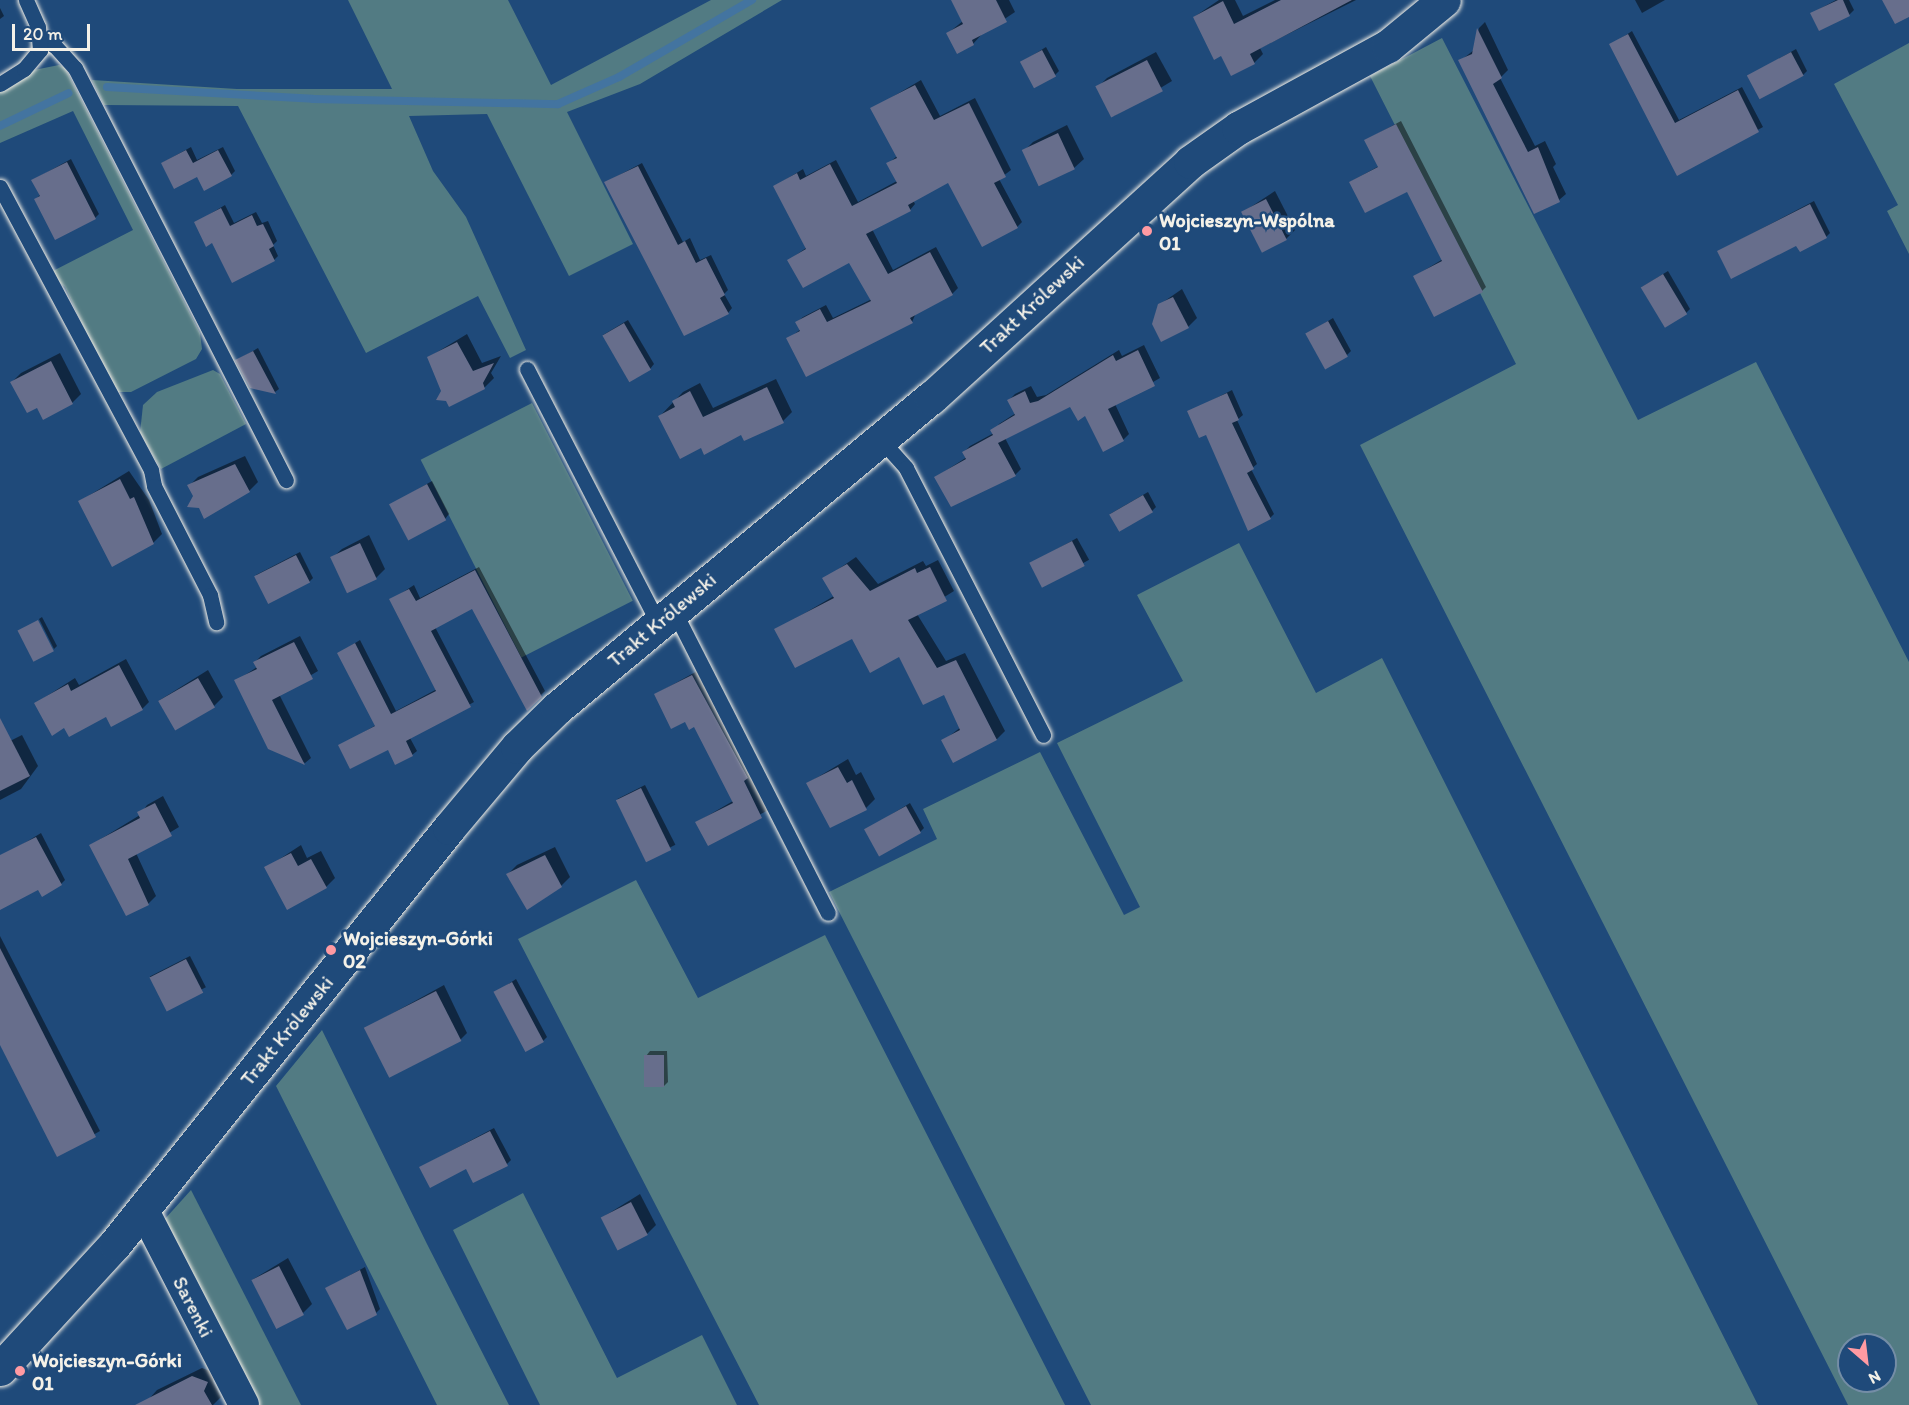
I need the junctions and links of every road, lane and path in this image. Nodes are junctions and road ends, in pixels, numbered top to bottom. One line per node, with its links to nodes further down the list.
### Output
1 (26, 0): 3 (lane)
2 (1444, 0): 7 (street, Trakt Królewski)
3 (40, 38): 4 (lane); 8 (lane)
4 (0, 84)
5 (0, 187): 10 (lane)
6 (528, 369): 9 (lane)
7 (882, 441): 9 (street, Trakt Królewski); 11 (lane)
8 (286, 480)
9 (666, 616): 12 (lane); 13 (street, Trakt Królewski)
10 (216, 622)
11 (1043, 735)
12 (828, 913)
13 (143, 1209): 14 (street, Trakt Królewski); 15 (street, Sarenki)
14 (0, 1369)
15 (244, 1405)

